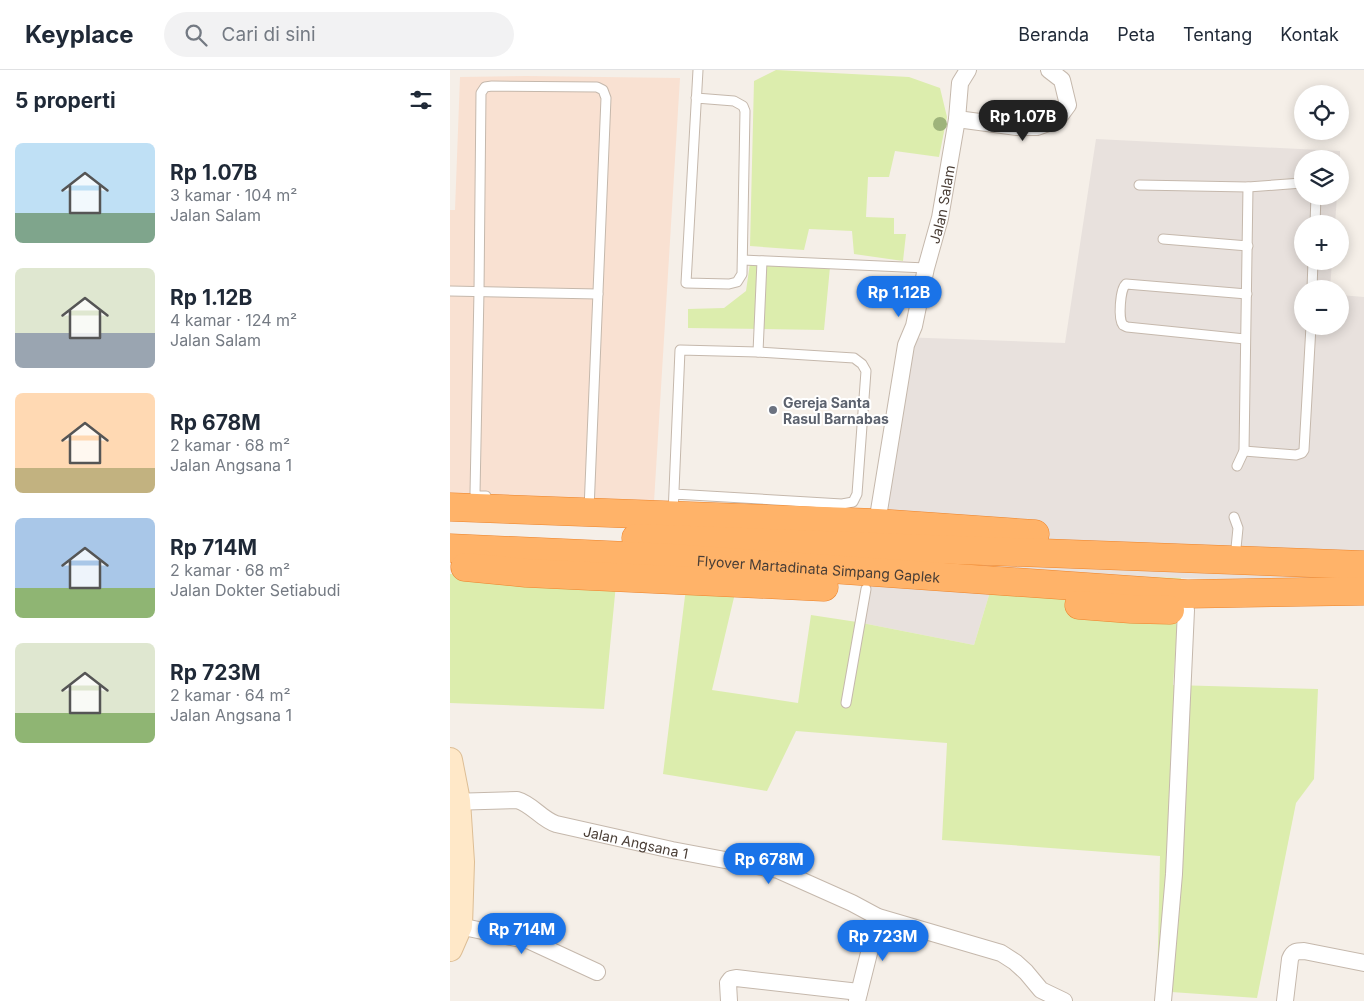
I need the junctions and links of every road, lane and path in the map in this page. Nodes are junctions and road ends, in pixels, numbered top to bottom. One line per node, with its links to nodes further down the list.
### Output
1 (698, 70): 4 (lane)
2 (968, 70): 5 (street, Jalan Salam)
3 (1049, 70): 5 (street)
4 (696, 98): 11 (lane); 11 (lane)
5 (957, 119): 13 (street, Jalan Salam)
6 (1294, 184): 8 (lane)
7 (1139, 185): 8 (lane)
8 (1248, 187): 10 (lane)
9 (1163, 239): 10 (lane)
10 (1248, 246): 17 (lane)
11 (742, 260): 12 (lane)
12 (762, 261): 13 (lane); 20 (lane)
13 (926, 268): 28 (street, Jalan Salam)
14 (450, 291): 15 (lane)
15 (479, 291): 16 (lane); 16 (lane); 23 (lane)
16 (598, 294): 24 (lane)
17 (1247, 294): 19 (lane); 19 (lane)
18 (1310, 335): 21 (lane)
19 (1245, 339): 21 (lane)
20 (758, 352): 25 (lane); 25 (lane)
21 (1244, 451): 22 (lane)
22 (1237, 466)
23 (497, 497)
24 (586, 504): 25 (highway); 26 (highway)
25 (673, 506): 28 (highway)
26 (450, 507)
27 (1234, 517): 31 (lane)
28 (877, 524): 31 (highway)
29 (450, 530): 31 (highway, Flyover Martadinata Simpang Gaplek)
30 (450, 548): 36 (highway, Flyover Martadinata Simpang Gaplek)
31 (1223, 560): 32 (highway)
32 (1364, 565)
33 (450, 566): 34 (highway)
34 (866, 589): 36 (highway); 37 (lane)
35 (1364, 591): 36 (highway)
36 (1195, 600): 48 (street)
37 (846, 703)
38 (450, 760): 39 (main road)
39 (454, 801): 40 (street, Jalan Angsana 1); 41 (main road)
40 (878, 917): 45 (street); 47 (street, Jalan Angsana 1)
41 (455, 925): 42 (main road); 44 (street)
42 (450, 949)
43 (1364, 963): 49 (street)
44 (598, 972)
45 (858, 997): 46 (street)
46 (729, 1001)
47 (1064, 1001)
48 (1163, 1001)
49 (1285, 1001)

